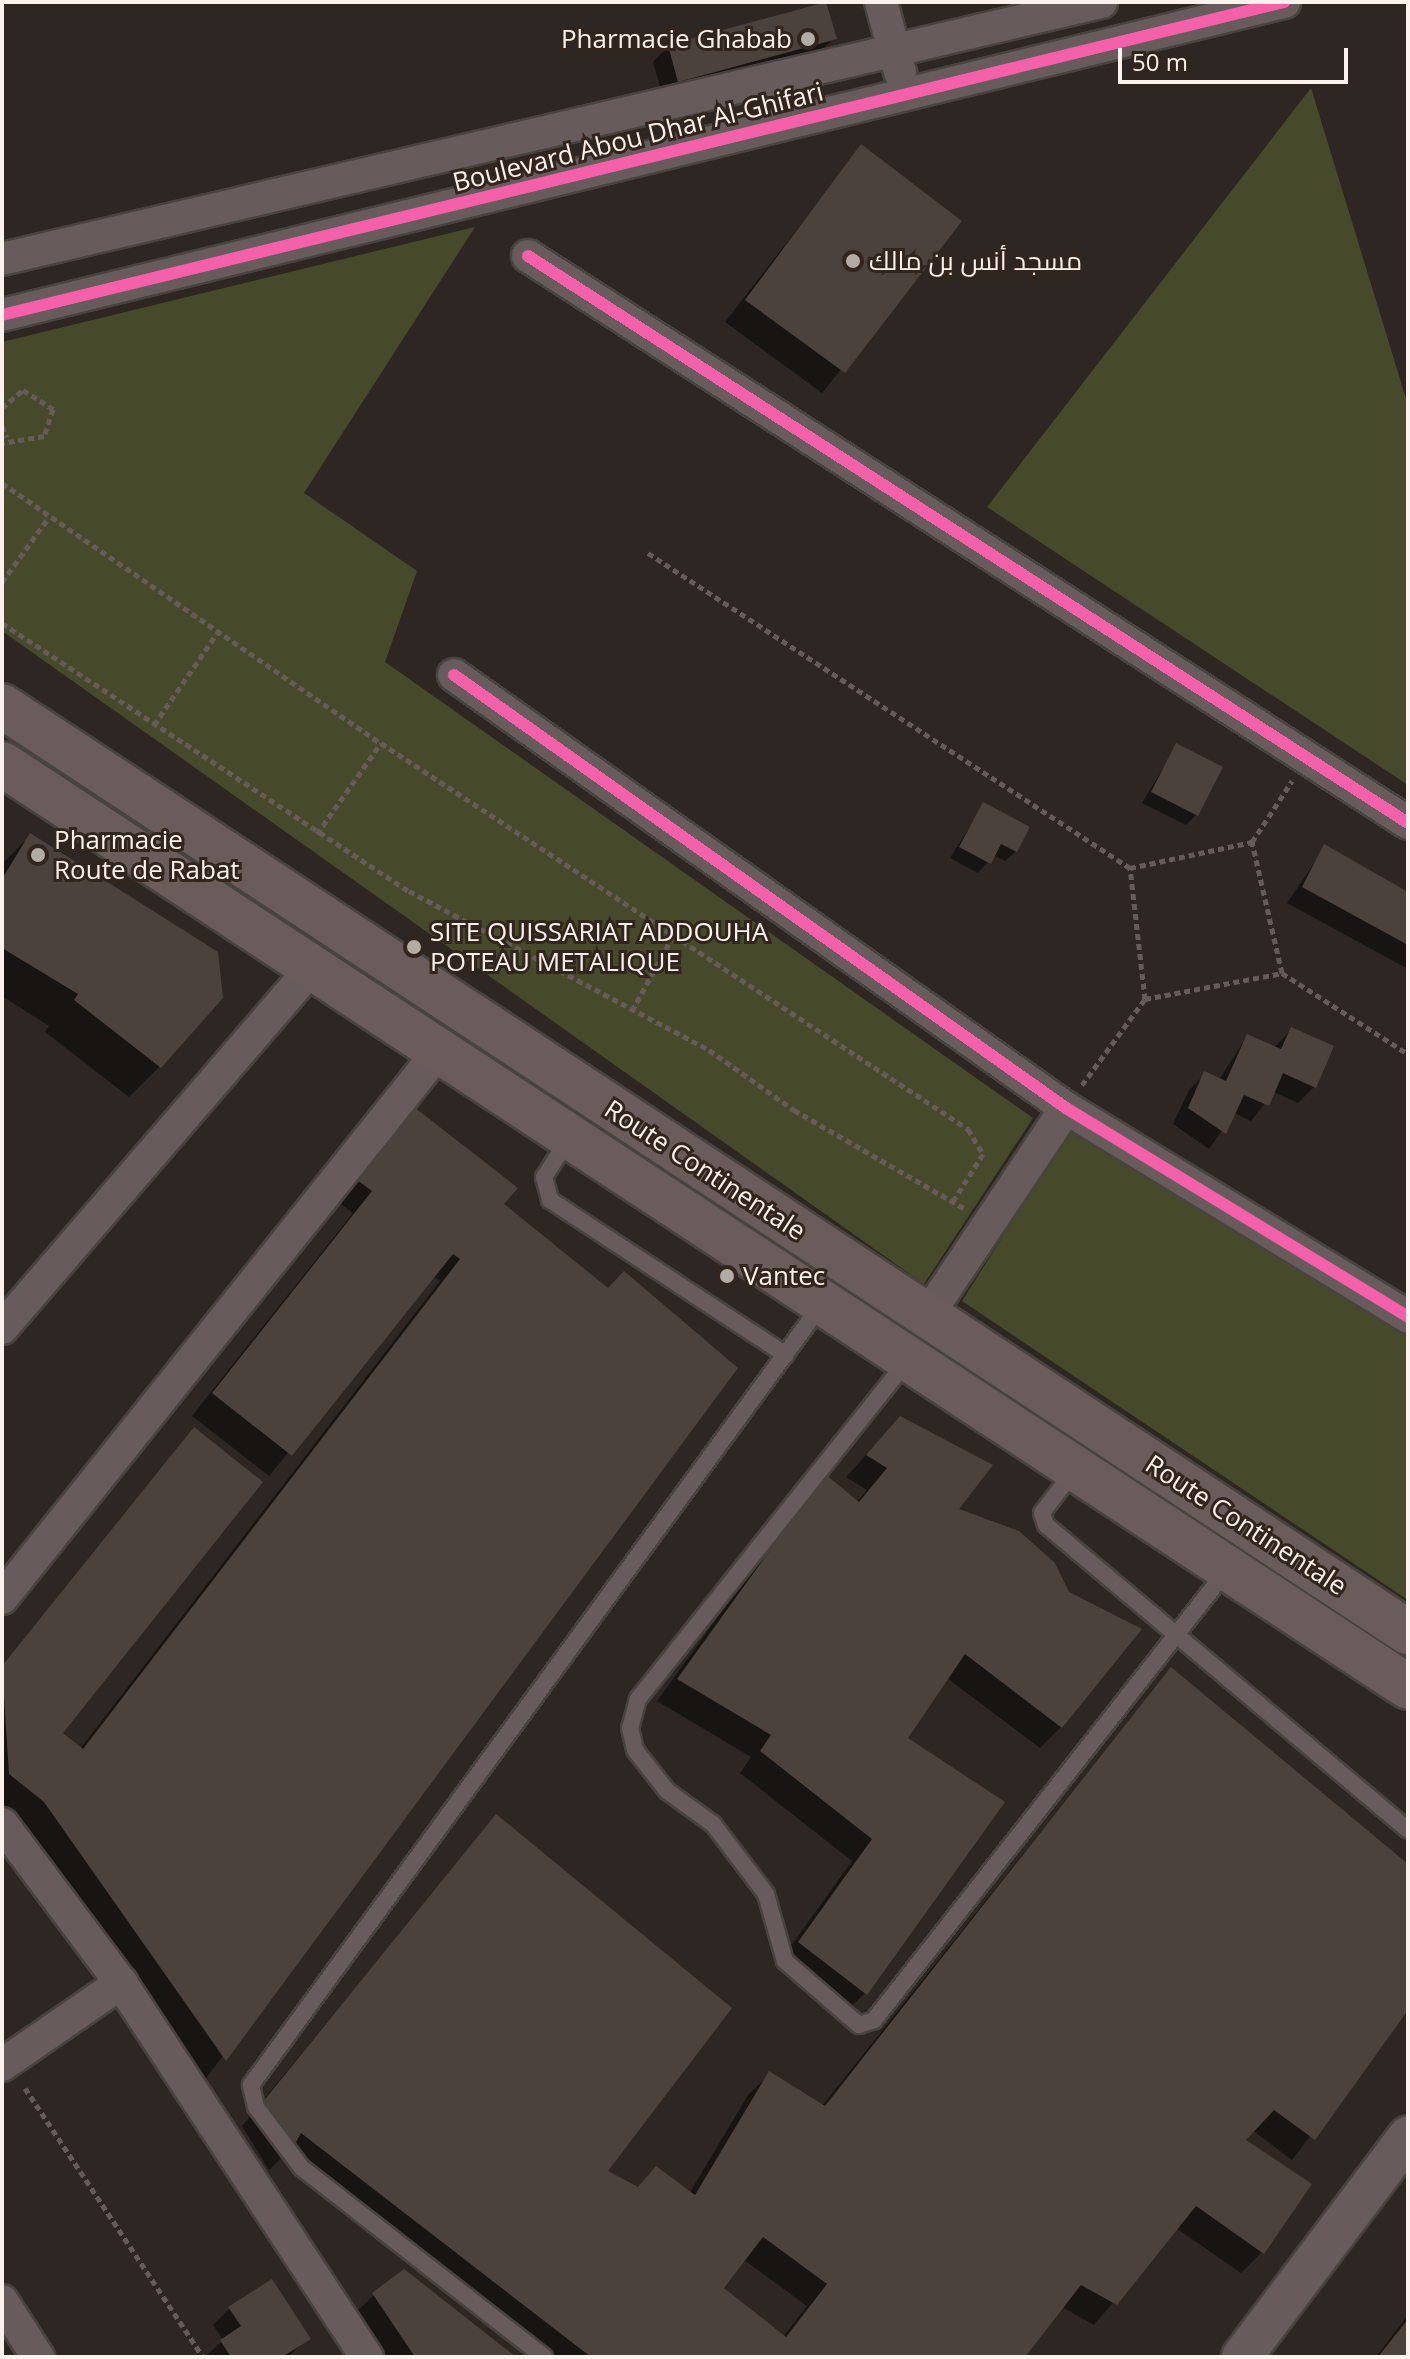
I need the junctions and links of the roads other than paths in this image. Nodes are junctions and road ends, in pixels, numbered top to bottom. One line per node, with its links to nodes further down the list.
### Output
1 (881, 2): 4 (street)
2 (1101, 2): 4 (street, Boulevard Abou Dhar Al-Ghifari)
3 (1284, 2): 5 (street, Boulevard Abou Dhar Al-Ghifari)
4 (894, 51): 5 (street); 7 (street, Boulevard Abou Dhar Al-Ghifari)
5 (906, 95): 8 (street, Boulevard Abou Dhar Al-Ghifari)
6 (528, 256): 12 (street)
7 (2, 259)
8 (2, 315)
9 (454, 675): 15 (street)
10 (2, 706): 18 (main road, Route Continentale)
11 (2, 764): 13 (main road, Route Continentale)
12 (1408, 823)
13 (313, 966): 14 (main road, Route Continentale); 20 (street)
14 (440, 1050): 16 (main road, Route Continentale); 25 (street)
15 (1066, 1108): 18 (street); 19 (street)
16 (570, 1136): 17 (main road, Route Continentale); 21 (lane)
17 (823, 1303): 21 (lane); 22 (main road, Route Continentale)
18 (927, 1316): 26 (main road, Route Continentale)
19 (1408, 1317)
20 (2, 1328)
21 (786, 1355): 37 (lane)
22 (909, 1359): 23 (main road, Route Continentale); 27 (lane)
23 (1075, 1469): 24 (main road, Route Continentale); 27 (lane)
24 (1228, 1569): 27 (lane); 28 (main road, Route Continentale)
25 (2, 1598)
26 (1408, 1632)
27 (1175, 1638): 30 (lane)
28 (1408, 1687)
29 (2, 1824): 31 (street)
30 (1408, 1830)
31 (121, 1983): 32 (street); 35 (street)
32 (5, 2063)
33 (1408, 2137): 38 (street)
34 (2, 2301): 36 (street)
35 (365, 2356)
36 (38, 2357)
37 (544, 2357)
38 (1242, 2357)

